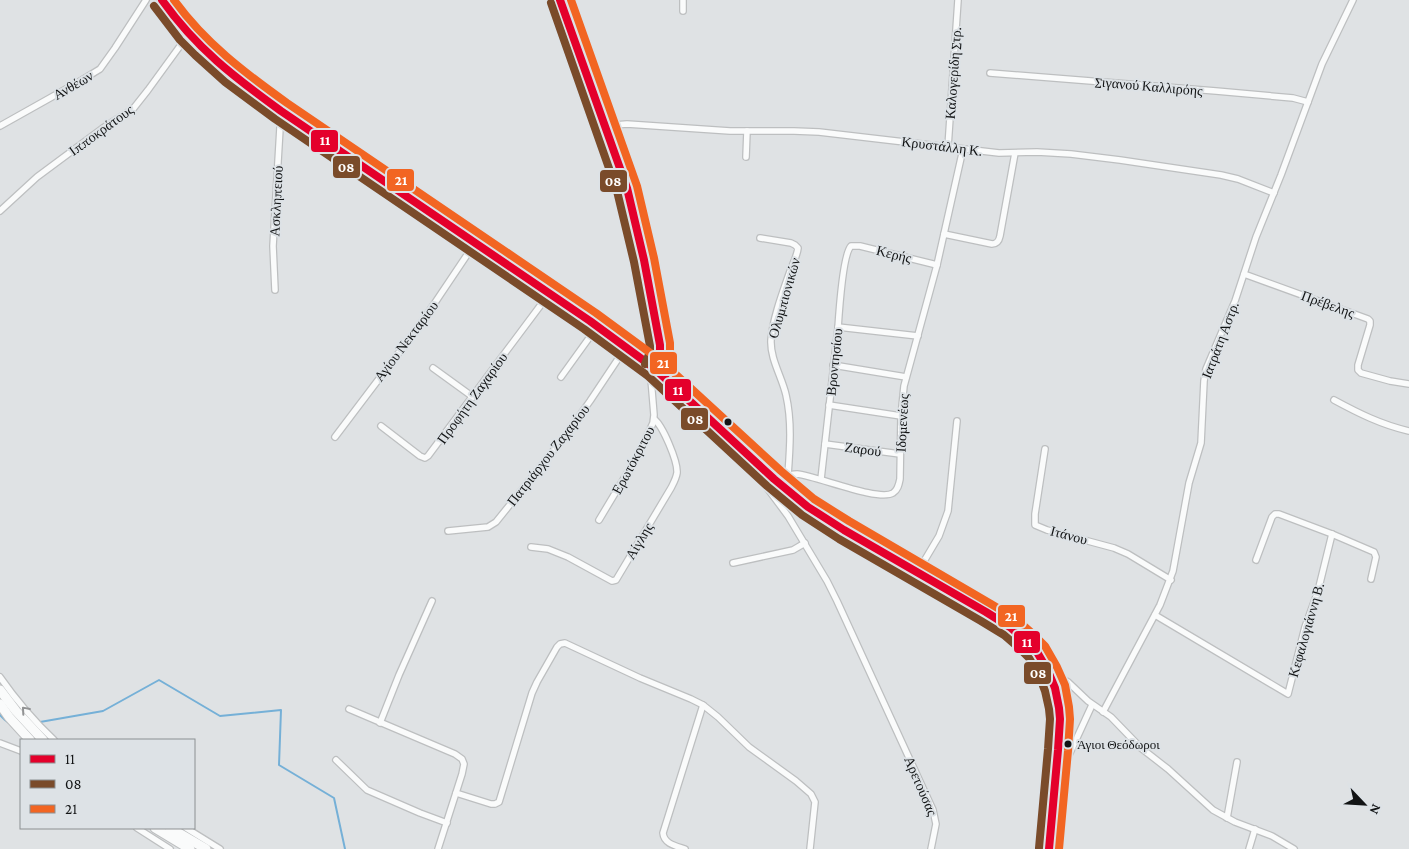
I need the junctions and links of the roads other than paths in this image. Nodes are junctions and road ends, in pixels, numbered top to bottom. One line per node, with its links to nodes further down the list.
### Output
1 (146, 0): 12 (street, Ανθέων)
2 (162, 0): 8 (main road)
3 (560, 0): 13 (street, Ερωτόκριτου)
4 (683, 0): 7 (street)
5 (958, 0): 15 (street, Καλογερίδη Στρ.)
6 (1353, 0): 10 (street, Ιατράτη Αστρ.)
7 (682, 11)
8 (188, 35): 11 (main road); 20 (street, Ιπποκράτους)
9 (990, 73): 10 (street, Σιγανού Καλλιρόης)
10 (1308, 102): 19 (street, Ιατράτη Αστρ.)
11 (281, 111): 23 (main road); 27 (street, Ασκληπειού)
12 (0, 126)
13 (605, 128): 14 (street, Κρυστάλλη Κ.); 35 (street, Ερωτόκριτου)
14 (747, 132): 15 (street, Κρυστάλλη Κ.); 18 (street)
15 (948, 147): 16 (street, Κρυστάλλη Κ.)
16 (963, 149): 17 (street, Κρυστάλλη Κ.); 21 (street, Ιδομενέως)
17 (1015, 153): 19 (street, Κρυστάλλη Κ.); 21 (street)
18 (746, 157)
19 (1274, 193): 26 (street, Ιατράτη Αστρ.)
20 (0, 211)
21 (944, 234): 25 (street, Ιδομενέως)
22 (760, 238): 52 (street, Ολυμπιονικών)
23 (475, 243): 28 (main road); 47 (street, Αγίου Νεκταρίου)
24 (851, 246): 25 (street, Κερής); 30 (street, Βροντησίου)
25 (937, 265): 31 (street, Ιδομενέως)
26 (1244, 274): 38 (street, Πρέβελης); 64 (street, Ιατράτη Αστρ.)
27 (275, 290)
28 (549, 294): 29 (main road); 39 (street, Προφήτη Ζαχαρίου)
29 (597, 327): 32 (main road); 37 (street)
30 (838, 327): 31 (street); 33 (street, Βροντησίου)
31 (918, 336): 36 (street, Ιδομενέως)
32 (626, 347): 35 (main road); 56 (street, Πατριάρχου Ζαχαρίου)
33 (833, 365): 36 (street); 41 (street, Βροντησίου)
34 (433, 368): 39 (street)
35 (654, 368): 43 (street, Ερωτόκριτου); 51 (main road)
36 (906, 376): 42 (street, Ιδομενέως)
37 (561, 377)
38 (1409, 384)
39 (473, 397): 45 (street, Προφήτη Ζαχαρίου)
40 (1334, 400): 46 (street)
41 (829, 405): 42 (street); 48 (street, Βροντησίου)
42 (901, 416): 50 (street, Ιδομενέως)
43 (654, 419): 55 (street, Ερωτόκριτου); 59 (street, Αίγλης)
44 (957, 421): 62 (street)
45 (381, 426)
46 (1409, 431)
47 (335, 437)
48 (825, 444): 50 (street, Ζαρού); 54 (street, Βροντησίου)
49 (1045, 449): 64 (street, Ιτάνου)
50 (900, 454): 54 (street, Ιδομενέως)
51 (757, 463): 53 (main road); 58 (street, Αρετούσας)
52 (788, 475): 53 (street, Ιδομενέως); 54 (street, Ιδομενέως)
53 (774, 479): 62 (main road)
54 (821, 479)
55 (599, 520)
56 (448, 532)
57 (1332, 534): 60 (street); 63 (street); 66 (street, Κεφαλογιάννη Β.)
58 (805, 543): 61 (street); 99 (street, Αρετούσας)
59 (531, 546)
60 (1256, 560)
61 (733, 563)
62 (918, 573): 68 (main road)
63 (1371, 578)
64 (1171, 580): 66 (street, Ιατράτη Αστρ.)
65 (432, 601): 75 (street)
66 (1155, 615): 74 (street, Ιατράτη Αστρ.)
67 (0, 677): 78 (street, one-way to 67)
68 (1052, 678): 72 (street); 83 (main road)
69 (0, 690): 77 (main road)
70 (0, 704): 76 (main road)
71 (703, 705): 84 (street); 97 (street); 98 (street)
72 (1092, 705): 74 (street); 83 (street)
73 (349, 709): 75 (street)
74 (1103, 712): 85 (street)
75 (380, 723): 84 (street)
76 (27, 739)
77 (42, 739)
78 (53, 739)
79 (0, 743): 80 (street)
80 (20, 752)
81 (336, 760): 86 (street)
82 (1237, 762): 85 (street)
83 (1057, 763): 100 (main road)
84 (456, 793): 86 (street)
85 (1227, 818): 91 (street)
86 (447, 823): 96 (street)
87 (139, 829): 92 (street)
88 (157, 829): 93 (main road)
89 (172, 829): 94 (main road)
90 (188, 829): 95 (street)
91 (1255, 829): 101 (street); 102 (street)
92 (170, 849)
93 (190, 849)
94 (206, 849)
95 (220, 849)
96 (438, 849)
97 (685, 849)
98 (810, 849)
99 (931, 849)
100 (1049, 849)
101 (1249, 849)
102 (1294, 849)

